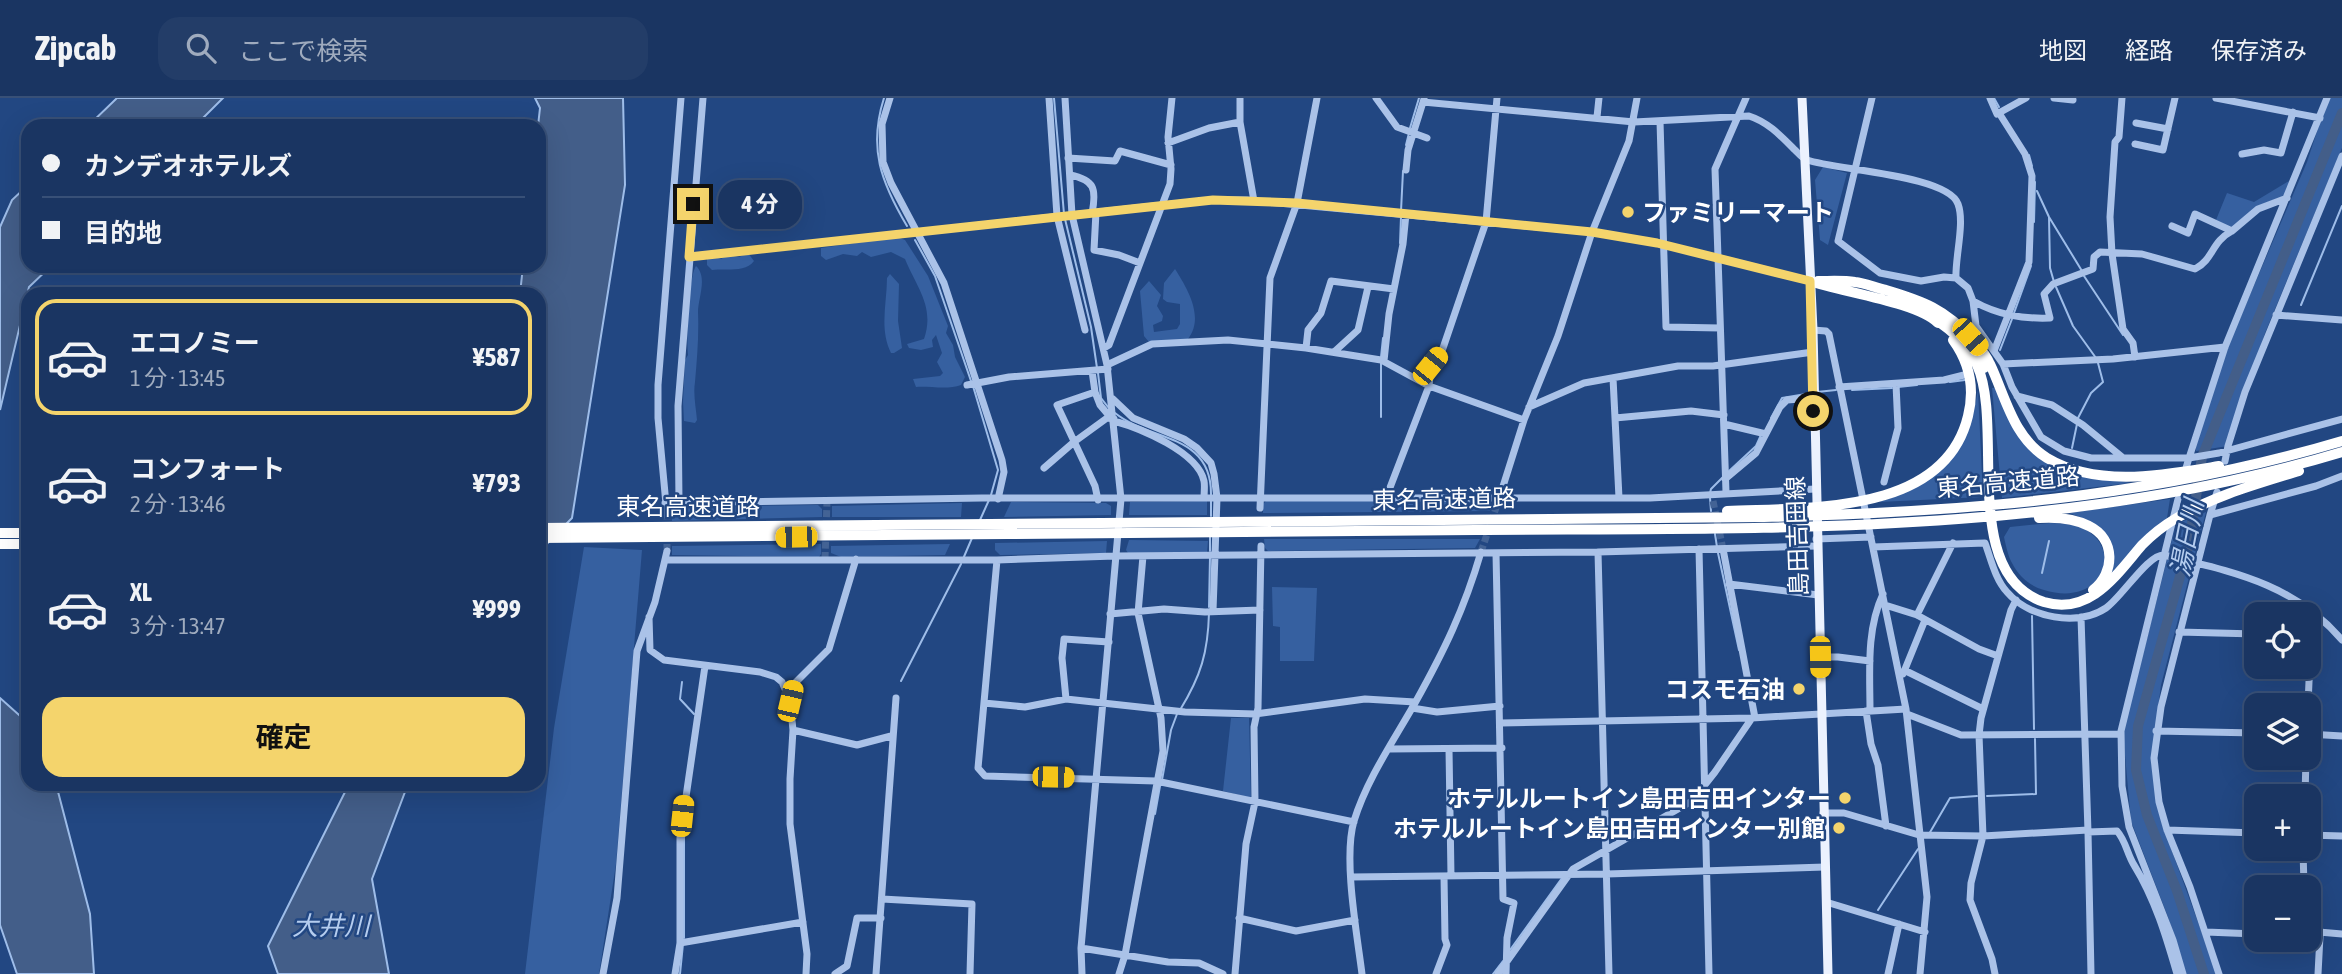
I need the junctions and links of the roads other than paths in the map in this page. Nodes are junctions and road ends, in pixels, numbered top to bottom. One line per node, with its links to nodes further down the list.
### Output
1 (681, 98): 134 (street)
2 (703, 98): 64 (street)
3 (890, 98): 59 (street)
4 (1049, 98): 56 (street)
5 (1065, 98): 43 (street)
6 (1172, 98): 39 (street)
7 (1240, 98): 33 (street)
8 (1317, 98): 51 (street)
9 (1376, 98): 37 (street)
10 (1497, 98): 26 (street)
11 (1600, 98): 29 (street)
12 (1637, 98): 34 (street)
13 (1746, 98): 30 (street)
14 (1802, 98): 44 (main road, 島田吉田線)
15 (1872, 98): 47 (street)
16 (1990, 98): 28 (street)
17 (2026, 98): 28 (street)
18 (2054, 98): 24 (street)
19 (2122, 98): 63 (street)
20 (2175, 98): 36 (street)
21 (2217, 98): 25 (street)
22 (2327, 98): 31 (street)
23 (1424, 100): 26 (street); 37 (street)
24 (2073, 100)
25 (2246, 101): 27 (street)
26 (1496, 110): 29 (street); 57 (street)
27 (2293, 112): 31 (street); 41 (street)
28 (1999, 113): 73 (street)
29 (1597, 117): 34 (street)
30 (1738, 117): 32 (street); 44 (street); 65 (street)
31 (2320, 118): 49 (street)
32 (1660, 121): 34 (street); 62 (street)
33 (1240, 122): 39 (street); 50 (street)
34 (1634, 122): 61 (street)
35 (2136, 122): 36 (street)
36 (2168, 129): 40 (street)
37 (1410, 133): 38 (street); 46 (street)
38 (1427, 138)
39 (1168, 144): 45 (street)
40 (2135, 144)
41 (2242, 154)
42 (2342, 156): 72 (street)
43 (1068, 158): 45 (street); 48 (street)
44 (1805, 160): 47 (street); 68 (main road, 島田吉田線)
45 (1171, 165): 52 (street)
46 (1406, 170)
47 (1855, 170): 67 (street); 67 (street)
48 (1070, 175): 53 (street); 55 (street)
49 (2287, 198): 60 (street); 81 (street)
50 (1254, 201): 51 (street); 52 (street)
51 (1297, 203): 54 (street); 80 (street)
52 (1163, 205): 53 (street); 66 (street)
53 (1094, 212): 55 (street); 66 (street)
54 (1403, 214): 57 (street); 70 (street)
55 (1072, 215): 56 (street); 82 (street)
56 (1057, 216): 59 (street); 77 (street)
57 (1486, 222): 61 (street); 95 (street)
58 (2172, 226): 60 (street)
59 (917, 231): 64 (street); 94 (street)
60 (2232, 231): 63 (street)
61 (1592, 232): 62 (street); 102 (street)
62 (1665, 244): 65 (street); 76 (street)
63 (2112, 254): 73 (street); 87 (street)
64 (689, 257): 133 (street)
65 (1717, 257): 68 (street); 76 (street)
66 (1140, 263): 82 (street)
67 (1955, 278): 71 (street)
68 (1810, 281): 74 (highway); 78 (main road, 島田吉田線); 79 (highway)
69 (1368, 287): 70 (street); 83 (street); 85 (street)
70 (1392, 289): 88 (street)
71 (1973, 301): 73 (street); 84 (street)
72 (2276, 315): 75 (street); 112 (street)
73 (2012, 316): 84 (street)
74 (1934, 319): 123 (highway); 139 (highway)
75 (2342, 320)
76 (1720, 328): 89 (street)
77 (1085, 330)
78 (1813, 330): 86 (main road, 島田吉田線); 97 (street)
79 (1970, 337): 121 (highway); 136 (highway)
80 (1268, 344): 83 (street); 91 (street); 130 (street)
81 (2225, 347): 87 (street); 115 (street)
82 (1104, 348): 91 (street)
83 (1306, 348): 85 (street)
84 (1994, 351): 90 (street)
85 (1334, 352): 88 (street)
86 (1813, 352): 89 (street); 100 (main road, 島田吉田線)
87 (2135, 357): 90 (street)
88 (1381, 360): 95 (street)
89 (1721, 363): 93 (street); 103 (street)
90 (2003, 364): 99 (street)
91 (1101, 369): 94 (street); 98 (street); 101 (street)
92 (1964, 375): 96 (street)
93 (1613, 379): 102 (street); 104 (street)
94 (972, 384): 128 (street)
95 (1429, 386): 107 (street); 126 (street)
96 (1896, 386): 97 (street); 120 (street)
97 (1839, 389): 148 (street)
98 (1095, 392): 106 (street); 111 (street)
99 (2017, 396): 114 (street); 114 (street)
100 (1813, 397): 109 (street); 122 (main road, 島田吉田線)
101 (1112, 398): 106 (street); 125 (street)
102 (1529, 407): 107 (street)
103 (1724, 415): 104 (street); 108 (street)
104 (1615, 418): 127 (street)
105 (2342, 419): 112 (street)
106 (1113, 420): 111 (street); 125 (street); 129 (street)
107 (1524, 420): 131 (street)
108 (1724, 424): 109 (street); 119 (street)
109 (1763, 433): 119 (street)
110 (2342, 441): 116 (highway)
111 (1074, 442): 117 (street); 132 (street)
112 (2228, 450): 115 (street); 116 (street)
113 (2342, 454): 123 (highway)
114 (2122, 457): 115 (street)
115 (2190, 457): 121 (street)
116 (2221, 467): 121 (highway)
117 (1044, 468)
118 (2342, 476): 138 (street)
119 (1725, 479): 124 (street)
120 (1884, 481)
121 (2185, 482): 123 (highway, 東名高速道路); 136 (highway, 東名高速道路); 164 (street)
122 (1815, 489): 124 (street); 150 (main road, 島田吉田線)
123 (2218, 491): 138 (street)
124 (1726, 492): 127 (street)
125 (1211, 498): 129 (street); 130 (street); 162 (street)
126 (1386, 498): 130 (street); 131 (street)
127 (1619, 498): 131 (street)
128 (993, 499): 132 (street); 133 (street)
129 (1121, 499): 132 (street); 165 (street)
130 (1260, 499): 135 (street)
131 (1499, 499)
132 (1098, 500)
133 (679, 502): 134 (street)
134 (665, 503): 137 (street)
135 (1260, 508)
136 (2005, 514): 140 (highway, 東名高速道路); 140 (highway)
137 (667, 515)
138 (2210, 515): 170 (street)
139 (1807, 516): 141 (highway, 東名高速道路); 142 (highway, 東名高速道路); 142 (highway, 東名高速道路)
140 (1976, 516): 141 (highway, 東名高速道路); 141 (highway, 東名高速道路)
141 (1871, 519)
142 (1233, 527): 144 (highway, 東名高速道路)
143 (546, 528): 147 (highway, 東名高速道路)
144 (1128, 528): 147 (highway, 東名高速道路); 147 (highway, 東名高速道路)
145 (0, 533): 146 (highway)
146 (21, 533)
147 (636, 533): 149 (highway, 東名高速道路)
148 (1871, 537): 150 (street); 155 (street)
149 (546, 538)
150 (1816, 543): 157 (street); 173 (main road, 島田吉田線)
151 (1953, 543): 155 (street); 174 (street); 181 (street)
152 (0, 544): 153 (highway)
153 (21, 544)
154 (1261, 546): 163 (street)
155 (1873, 547): 172 (street)
156 (1699, 549): 157 (street); 160 (street); 209 (street)
157 (1719, 549): 171 (street)
158 (667, 551): 169 (street)
159 (1481, 552): 161 (street); 163 (street); 200 (street)
160 (1598, 552): 161 (street); 210 (street)
161 (1496, 553): 201 (street)
162 (1212, 555): 163 (street); 166 (street); 178 (street)
163 (1261, 555): 177 (street)
164 (2164, 555): 170 (street); 183 (street); 214 (street)
165 (1115, 556): 166 (street); 168 (street); 180 (street)
166 (1143, 556): 179 (street)
167 (856, 559): 168 (street); 169 (street); 197 (street)
168 (997, 560): 199 (street)
169 (666, 561): 182 (street)
170 (2196, 563): 175 (street); 186 (street)
171 (1729, 584): 173 (street); 208 (street)
172 (1883, 594): 176 (street); 192 (street)
173 (1818, 595): 191 (main road, 島田吉田線)
174 (2016, 600): 183 (street); 190 (street)
175 (2298, 602)
176 (1885, 605): 181 (street); 194 (street)
177 (1259, 610): 178 (street); 207 (street)
178 (1210, 612): 179 (street)
179 (1138, 613): 180 (street); 202 (street)
180 (1111, 614): 189 (street)
181 (1917, 615): 185 (street)
182 (649, 616): 193 (street); 265 (street)
183 (2081, 617): 216 (street)
184 (2321, 618): 188 (street)
185 (1925, 620): 190 (street); 194 (street)
186 (2179, 632): 187 (street); 213 (street)
187 (2244, 634)
188 (2342, 640)
189 (1109, 642): 196 (street); 198 (street)
190 (1998, 656): 203 (street)
191 (1820, 657): 192 (street); 205 (main road, 島田吉田線)
192 (1870, 661): 204 (street)
193 (705, 666): 197 (street); 260 (street)
194 (1903, 674): 203 (street); 206 (street)
195 (896, 698): 219 (street)
196 (1066, 699): 198 (street); 199 (street)
197 (790, 701): 212 (street)
198 (1104, 702): 202 (street); 224 (street)
199 (984, 703): 224 (street)
200 (1414, 705): 201 (street); 207 (street); 222 (street)
201 (1500, 706): 211 (street)
202 (1159, 708): 207 (street); 225 (street)
203 (1983, 709): 217 (street)
204 (1868, 711): 205 (street); 206 (street); 230 (street)
205 (1821, 712): 208 (street); 228 (main road, 島田吉田線)
206 (1906, 712): 217 (street); 239 (street)
207 (1255, 714): 227 (street)
208 (1750, 718): 209 (street); 226 (street)
209 (1704, 719): 210 (street); 226 (street)
210 (1602, 722): 211 (street); 240 (street)
211 (1501, 723): 221 (street)
212 (793, 730): 219 (street); 253 (street)
213 (2156, 731): 215 (street); 232 (street)
214 (2121, 733): 216 (street); 231 (street)
215 (2244, 733)
216 (2084, 734): 217 (street); 233 (street)
217 (1979, 735): 237 (street)
218 (2321, 735): 220 (street)
219 (891, 736): 248 (street)
220 (2342, 736)
221 (1502, 748): 223 (street); 243 (street)
222 (1389, 749): 223 (street); 229 (street)
223 (1449, 749): 246 (street)
224 (1098, 778): 225 (street); 261 (street)
225 (1160, 782): 227 (street); 263 (street)
226 (1706, 786): 240 (street); 242 (street)
227 (1255, 802): 229 (street); 251 (street)
228 (1824, 813): 230 (street); 241 (main road, 島田吉田線)
229 (1354, 822): 247 (street)
230 (1886, 826): 239 (street)
231 (2129, 827): 235 (street); 287 (street)
232 (2167, 830): 234 (street); 256 (street)
233 (2088, 831): 235 (street); 237 (street); 285 (street)
234 (2244, 833)
235 (2119, 834): 286 (street)
236 (2321, 835): 238 (street)
237 (1983, 836): 239 (street); 284 (street)
238 (2342, 836)
239 (1921, 837): 255 (street)
240 (1606, 847): 244 (street); 245 (street)
241 (1825, 867): 242 (street); 249 (main road, 島田吉田線)
242 (1706, 870): 245 (street); 280 (street)
243 (1504, 874): 244 (street); 246 (street); 264 (street)
244 (1566, 874): 245 (street); 264 (street)
245 (1607, 874): 279 (street)
246 (1447, 876): 247 (street); 276 (street)
247 (1351, 877): 252 (street)
248 (882, 899): 250 (street); 270 (street)
249 (1826, 902): 254 (street); 281 (main road, 島田吉田線)
250 (881, 918): 268 (street); 269 (street)
251 (1239, 918): 252 (street); 274 (street)
252 (1355, 920): 275 (street)
253 (803, 922): 260 (street); 267 (street)
254 (1899, 924): 255 (street); 282 (street)
255 (1925, 932): 283 (street)
256 (2206, 932): 257 (street); 288 (street)
257 (2244, 934)
258 (2321, 934): 259 (street)
259 (2342, 934)
260 (683, 943): 266 (street)
261 (1081, 948): 263 (street); 271 (street)
262 (2319, 952): 289 (street)
263 (1125, 955): 272 (street); 273 (street)
264 (1506, 962): 277 (street); 278 (street)
265 (603, 974)
266 (675, 974)
267 (806, 974)
268 (835, 974)
269 (877, 974)
270 (970, 974)
271 (1082, 974)
272 (1119, 974)
273 (1223, 974)
274 (1234, 974)
275 (1362, 974)
276 (1436, 974)
277 (1498, 974)
278 (1506, 974)
279 (1609, 974)
280 (1709, 974)
281 (1828, 974)
282 (1888, 974)
283 (1920, 974)
284 (1995, 974)
285 (2091, 974)
286 (2177, 974)
287 (2183, 974)
288 (2219, 974)
289 (2318, 974)

